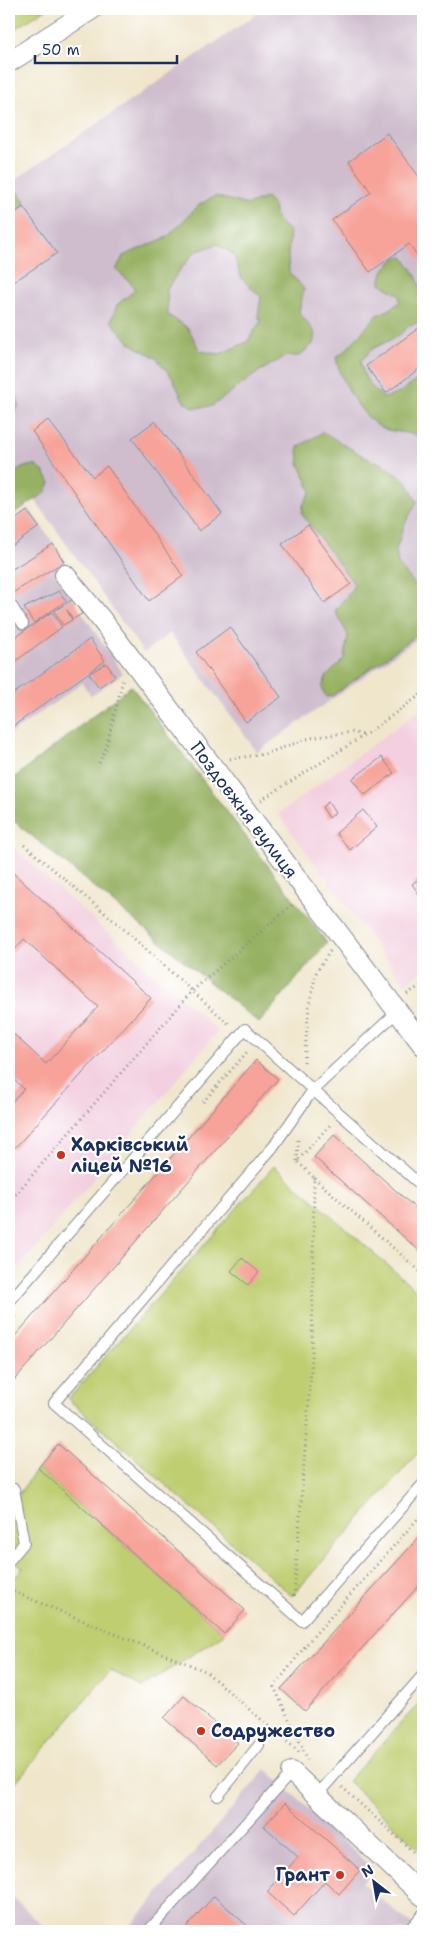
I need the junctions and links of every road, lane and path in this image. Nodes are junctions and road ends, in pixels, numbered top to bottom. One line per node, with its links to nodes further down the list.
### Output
1 (92, 9): 2 (street)
2 (9, 62)
3 (65, 575): 9 (street, Поздовжня вулиця)
4 (11, 605): 5 (lane)
5 (23, 624)
6 (124, 671): 10 (path)
7 (423, 693): 8 (path)
8 (365, 735): 9 (path); 11 (path)
9 (208, 762): 11 (street, Поздовжня вулиця)
10 (98, 763)
11 (245, 811): 16 (street, Поздовжня вулиця)
12 (24, 845): 15 (path)
13 (294, 903): 15 (path)
14 (332, 948): 20 (path)
15 (192, 991): 17 (path); 28 (path)
16 (398, 1011): 18 (street, Поздовжня вулиця); 21 (lane)
17 (226, 1021)
18 (423, 1045)
19 (253, 1046): 22 (path)
20 (302, 1080): 21 (lane); 30 (lane)
21 (312, 1090): 23 (lane); 27 (lane)
22 (202, 1104)
23 (299, 1108): 25 (path); 38 (lane)
24 (339, 1129): 25 (path)
25 (297, 1161): 26 (path)
26 (314, 1178): 29 (path); 38 (path)
27 (423, 1187)
28 (9, 1202)
29 (423, 1274)
30 (9, 1302)
31 (22, 1310): 32 (path)
32 (9, 1325)
33 (423, 1484): 38 (lane)
34 (14, 1489): 36 (lane)
35 (423, 1514): 37 (path)
36 (9, 1560)
37 (9, 1590)
38 (293, 1612)
39 (423, 1675): 42 (lane)
40 (259, 1745): 44 (lane)
41 (292, 1772): 43 (street); 48 (lane)
42 (332, 1778): 43 (lane); 45 (path)
43 (317, 1795): 46 (street)
44 (218, 1796)
45 (423, 1861)
46 (423, 1896)
47 (423, 1914): 49 (lane)
48 (148, 1931)
49 (408, 1931)

